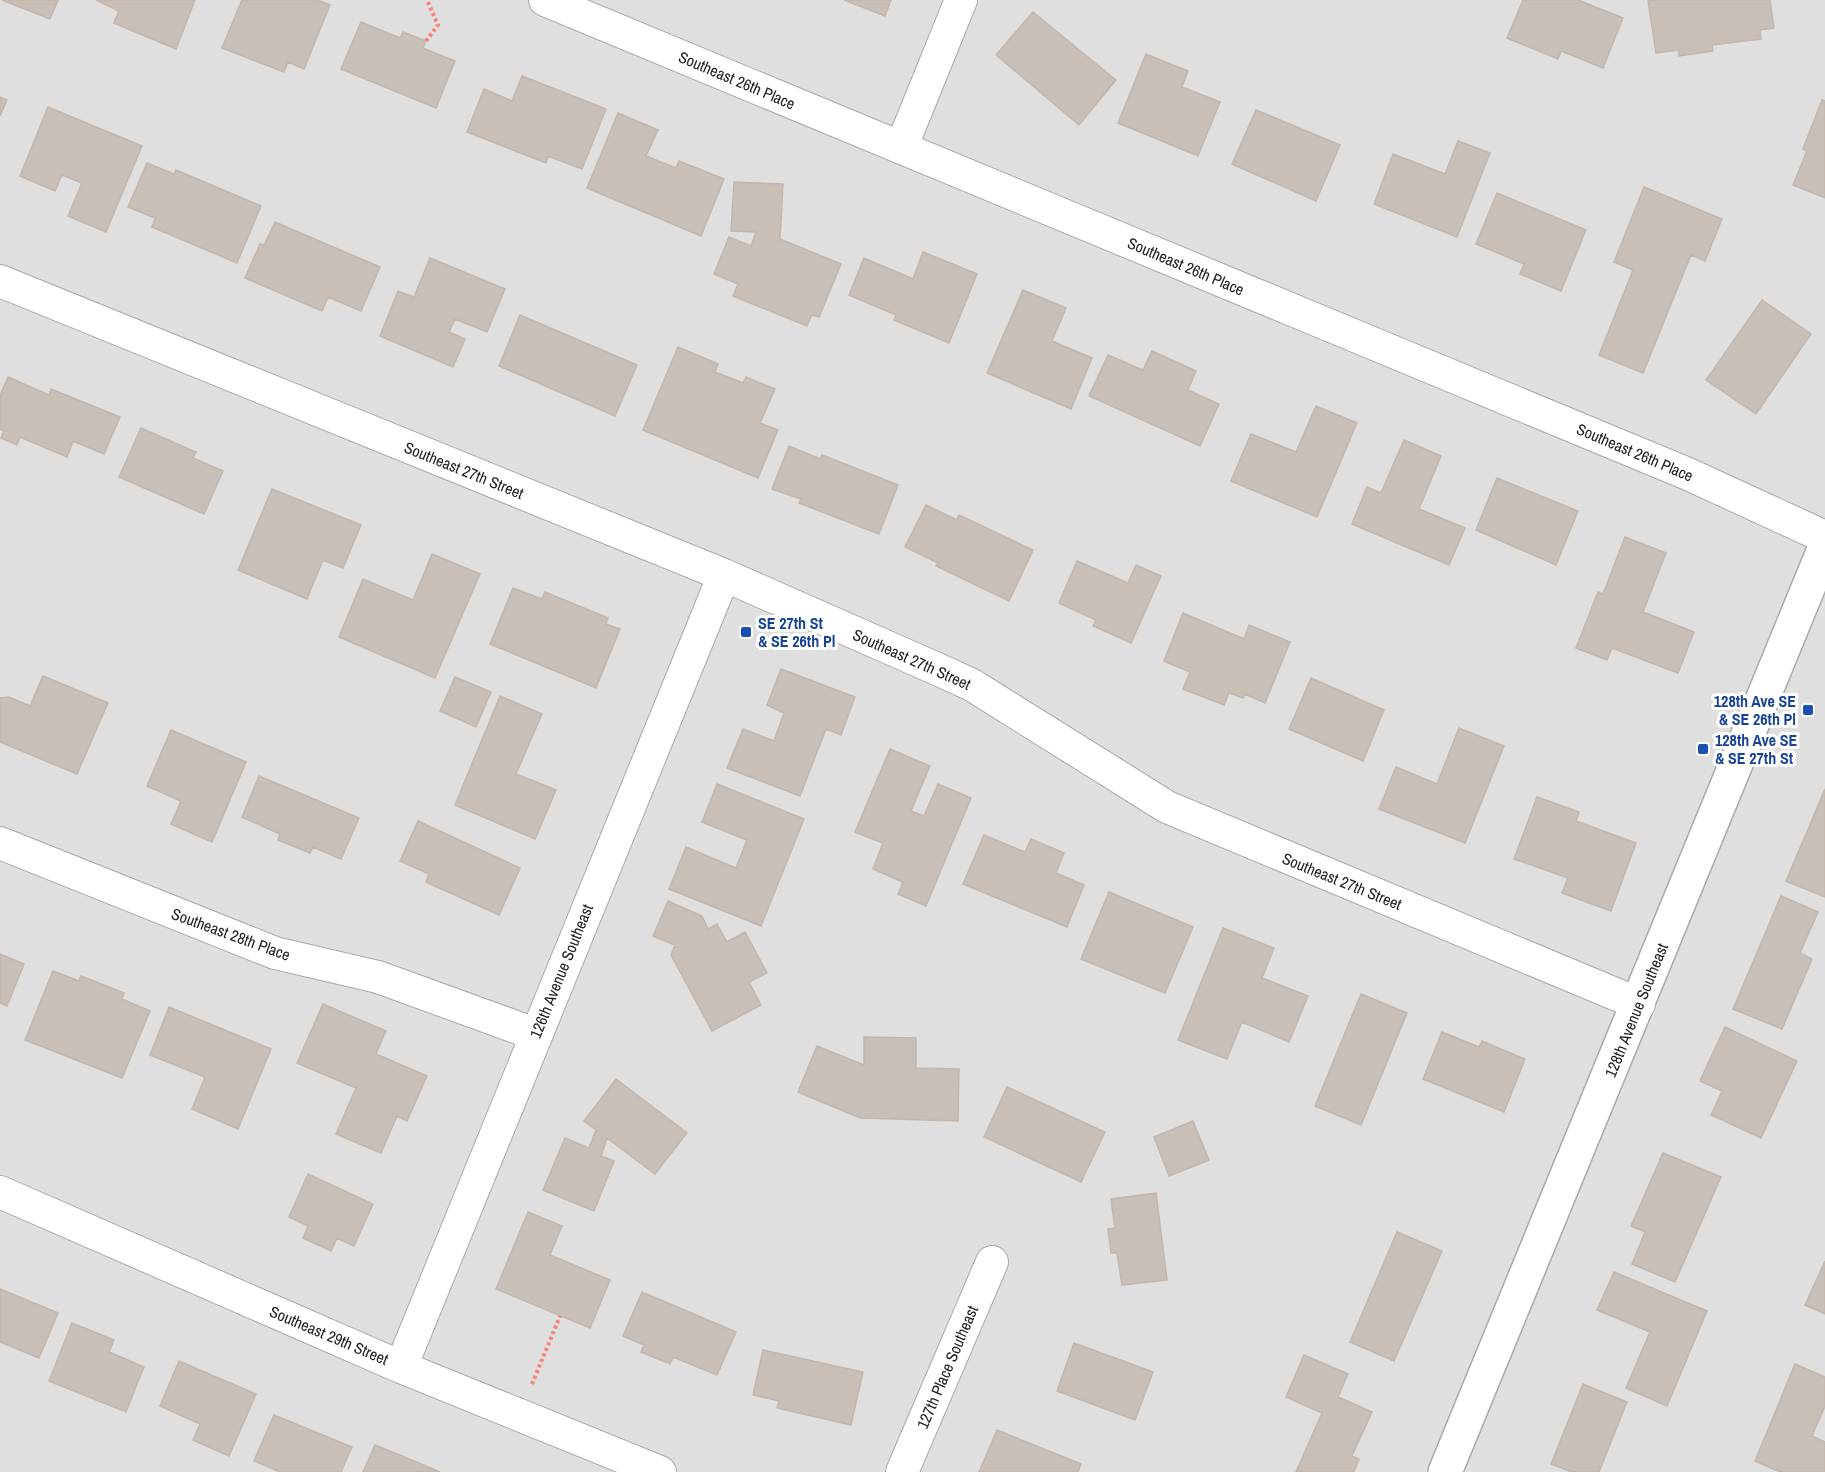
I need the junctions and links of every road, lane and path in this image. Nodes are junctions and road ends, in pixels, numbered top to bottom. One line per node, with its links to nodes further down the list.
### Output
1 (427, 0): 4 (path)
2 (545, 0): 5 (street, Southeast 26th Place)
3 (961, 0): 5 (street)
4 (426, 41)
5 (901, 148): 7 (street, Southeast 26th Place)
6 (0, 281): 9 (street, Southeast 27th Street)
7 (1825, 537)
8 (1825, 547): 11 (street, 128th Avenue Southeast)
9 (724, 575): 11 (street, Southeast 27th Street); 12 (street, 126th Avenue Southeast)
10 (0, 843): 12 (street, Southeast 28th Place)
11 (1639, 1004): 20 (street, 128th Avenue Southeast)
12 (535, 1034): 16 (street, 126th Avenue Southeast)
13 (0, 1192): 16 (street, Southeast 29th Street)
14 (992, 1262): 19 (street, 127th Place Southeast)
15 (560, 1316): 17 (path)
16 (401, 1366): 17 (street, Southeast 29th Street)
17 (519, 1415): 18 (street, Southeast 29th Street)
18 (660, 1472)
19 (902, 1472)
20 (1445, 1472)

